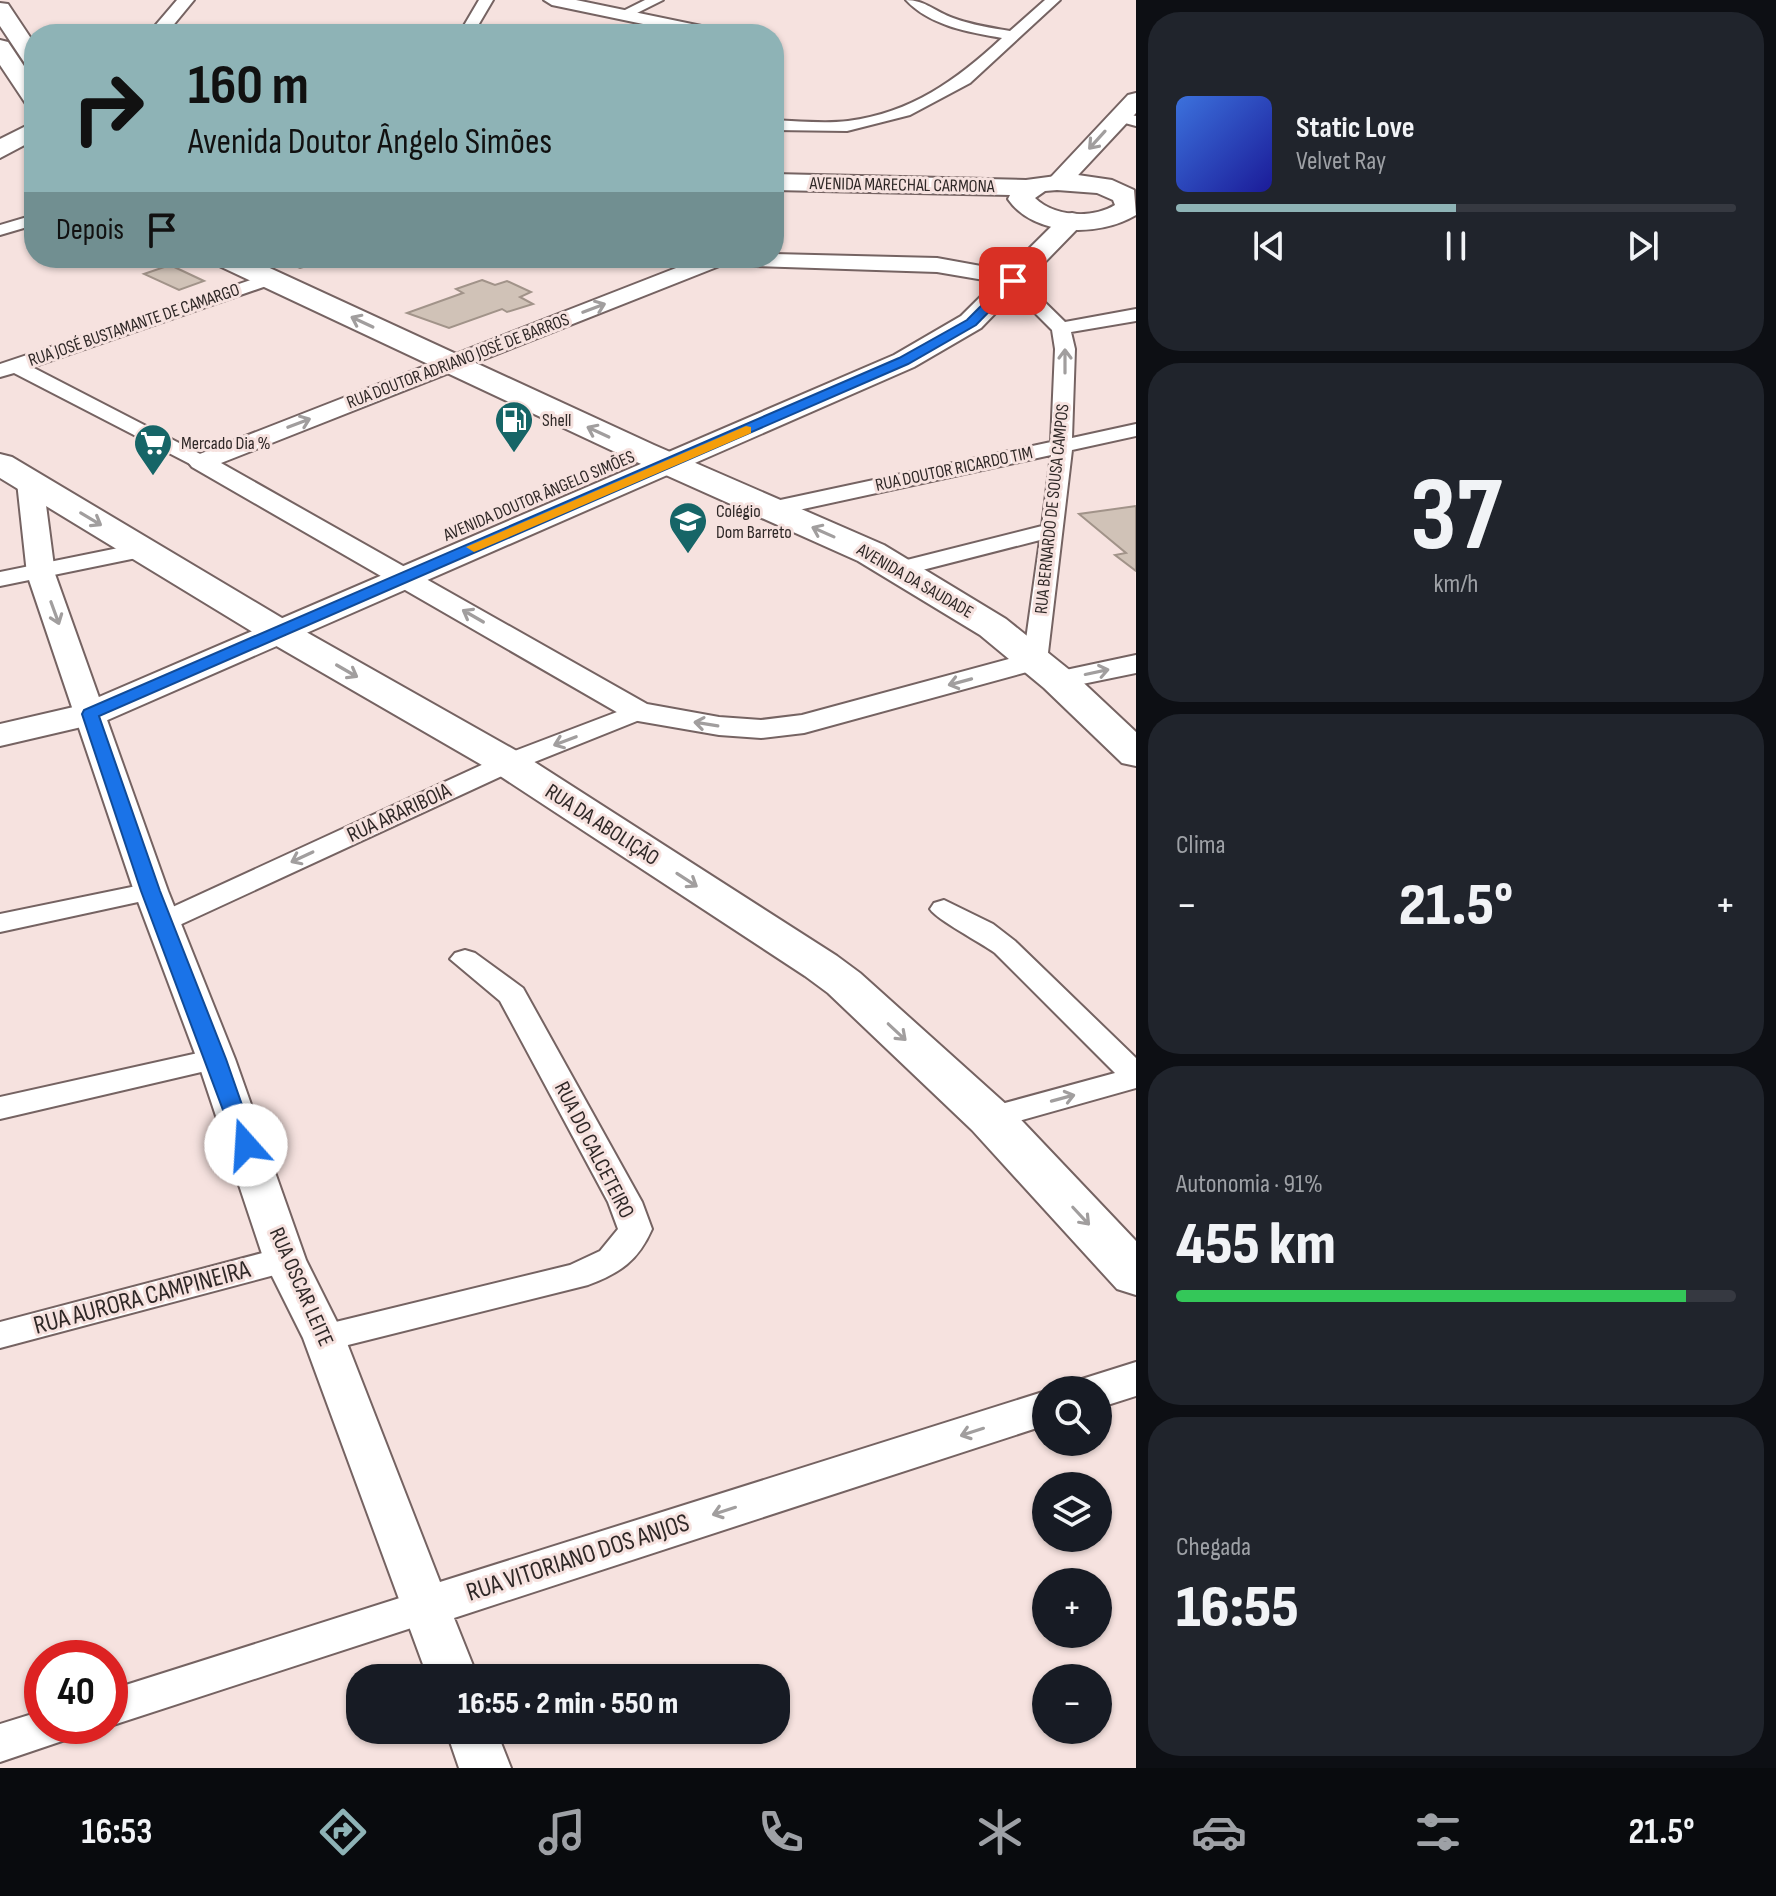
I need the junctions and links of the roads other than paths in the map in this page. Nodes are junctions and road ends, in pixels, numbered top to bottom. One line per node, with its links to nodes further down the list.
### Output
1 (186, 0): 9 (street)
2 (486, 0): 10 (street)
3 (552, 0): 8 (street)
4 (656, 0): 8 (street)
5 (913, 0): 12 (street)
6 (1053, 0): 12 (street)
7 (0, 9): 13 (main road)
8 (624, 14): 11 (street)
9 (166, 24)
10 (472, 24)
11 (670, 24)
12 (1014, 36): 20 (street)
13 (24, 45)
14 (0, 47): 15 (main road)
15 (24, 84)
16 (1136, 100): 19 (main road)
17 (24, 112): 18 (main road)
18 (0, 121)
19 (1130, 122): 23 (main road, one-way to 23); 25 (main road)
20 (784, 125)
21 (24, 135): 22 (main road)
22 (0, 150)
23 (1059, 182): 25 (main road); 27 (main road)
24 (784, 183): 27 (main road, AVENIDA MARECHAL CARMONA)
25 (1087, 183): 28 (main road)
26 (784, 192): 27 (main road, AVENIDA MARECHAL CARMONA)
27 (1032, 202): 29 (main road); 35 (main road, AVENIDA DOUTOR ÂNGELO SIMÕES)
28 (1128, 213): 29 (main road)
29 (1072, 220): 37 (main road, AVENIDA DOUTOR ÂNGELO SIMÕES)
30 (24, 223): 31 (street)
31 (0, 230)
32 (784, 261): 35 (street)
33 (246, 268): 36 (main road, AVENIDA DA SAUDADE)
34 (688, 268): 40 (street, RUA DOUTOR ADRIANO JOSÉ DE BARROS, one-way to 34)
35 (984, 273): 44 (main road, AVENIDA DOUTOR ÂNGELO SIMÕES)
36 (269, 279): 40 (main road, AVENIDA DA SAUDADE, one-way to 36); 41 (street, RUA JOSÉ BUSTAMANTE DE CAMARGO)
37 (1013, 281): 39 (street); 44 (main road, AVENIDA DOUTOR ÂNGELO SIMÕES)
38 (1136, 315): 39 (street)
39 (1061, 328): 43 (street, RUA BERNARDO DE SOUSA CAMPOS, one-way to 39)
40 (451, 364): 44 (main road, AVENIDA DA SAUDADE, one-way to 40); 45 (street, RUA DOUTOR ADRIANO JOSÉ DE BARROS, one-way to 40)
41 (8, 369): 45 (street)
42 (1136, 430): 43 (street, RUA DOUTOR RICARDO TIM)
43 (1061, 446): 48 (street, RUA DOUTOR RICARDO TIM); 49 (street, RUA BERNARDO DE SOUSA CAMPOS)
44 (655, 458): 48 (main road, AVENIDA DA SAUDADE); 53 (main road, AVENIDA DOUTOR ÂNGELO SIMÕES)
45 (201, 462): 53 (street)
46 (0, 464): 47 (main road, RUA DA ABOLIÇÃO)
47 (30, 482): 50 (main road, RUA DA ABOLIÇÃO, one-way to 50); 52 (street, RUA OSCAR LEITE)
48 (771, 509): 51 (main road, AVENIDA DA SAUDADE, one-way to 48)
49 (1051, 530): 51 (street); 57 (street, RUA BERNARDO DE SOUSA CAMPOS)
50 (143, 550): 52 (street); 55 (main road, RUA DA ABOLIÇÃO)
51 (899, 569): 57 (main road, AVENIDA DA SAUDADE)
52 (41, 570): 54 (street); 58 (street, RUA OSCAR LEITE, one-way to 58)
53 (393, 570): 55 (main road, AVENIDA DOUTOR ÂNGELO SIMÕES); 59 (street, one-way to 53)
54 (0, 579)
55 (268, 625): 58 (main road, AVENIDA DOUTOR ÂNGELO SIMÕES); 63 (main road, RUA DA ABOLIÇÃO, one-way to 63)
56 (1136, 664): 57 (street, one-way to 56)
57 (1047, 671): 59 (street, one-way to 59); 62 (main road, AVENIDA DA SAUDADE)
58 (86, 703): 60 (main road, AVENIDA DOUTOR ÂNGELO SIMÕES); 61 (main road, AVENIDA DOUTOR ÂNGELO SIMÕES); 64 (street, RUA OSCAR LEITE)
59 (638, 712): 63 (street, RUA ARARIBOIA, one-way to 63)
60 (0, 713)
61 (0, 735)
62 (1136, 754)
63 (508, 763): 64 (street, RUA ARARIBOIA, one-way to 64); 71 (main road, RUA DA ABOLIÇÃO, one-way to 71)
64 (157, 906): 66 (street, RUA ARARIBOIA); 68 (street, RUA OSCAR LEITE)
65 (944, 909): 69 (street)
66 (0, 923)
67 (465, 959): 75 (street, RUA DO CALCETEIRO)
68 (216, 1059): 70 (street); 72 (street, RUA OSCAR LEITE)
69 (1136, 1077): 71 (street, one-way to 69)
70 (0, 1108)
71 (990, 1118): 73 (main road, RUA DA ABOLIÇÃO, one-way to 73)
72 (285, 1260): 74 (street, RUA AURORA CAMPINEIRA); 75 (street, RUA OSCAR LEITE)
73 (1136, 1275)
74 (0, 1335)
75 (324, 1338): 79 (street, RUA OSCAR LEITE)
76 (1136, 1379): 77 (street)
77 (1112, 1387)
78 (1032, 1412): 79 (street, RUA VITORIANO DOS ANJOS, one-way to 79)
79 (428, 1606): 80 (street, RUA OSCAR LEITE); 81 (street, RUA VITORIANO DOS ANJOS)
80 (448, 1664)
81 (128, 1702)
82 (24, 1735): 83 (street)
83 (0, 1743)
84 (476, 1744): 85 (street)
85 (485, 1768)

